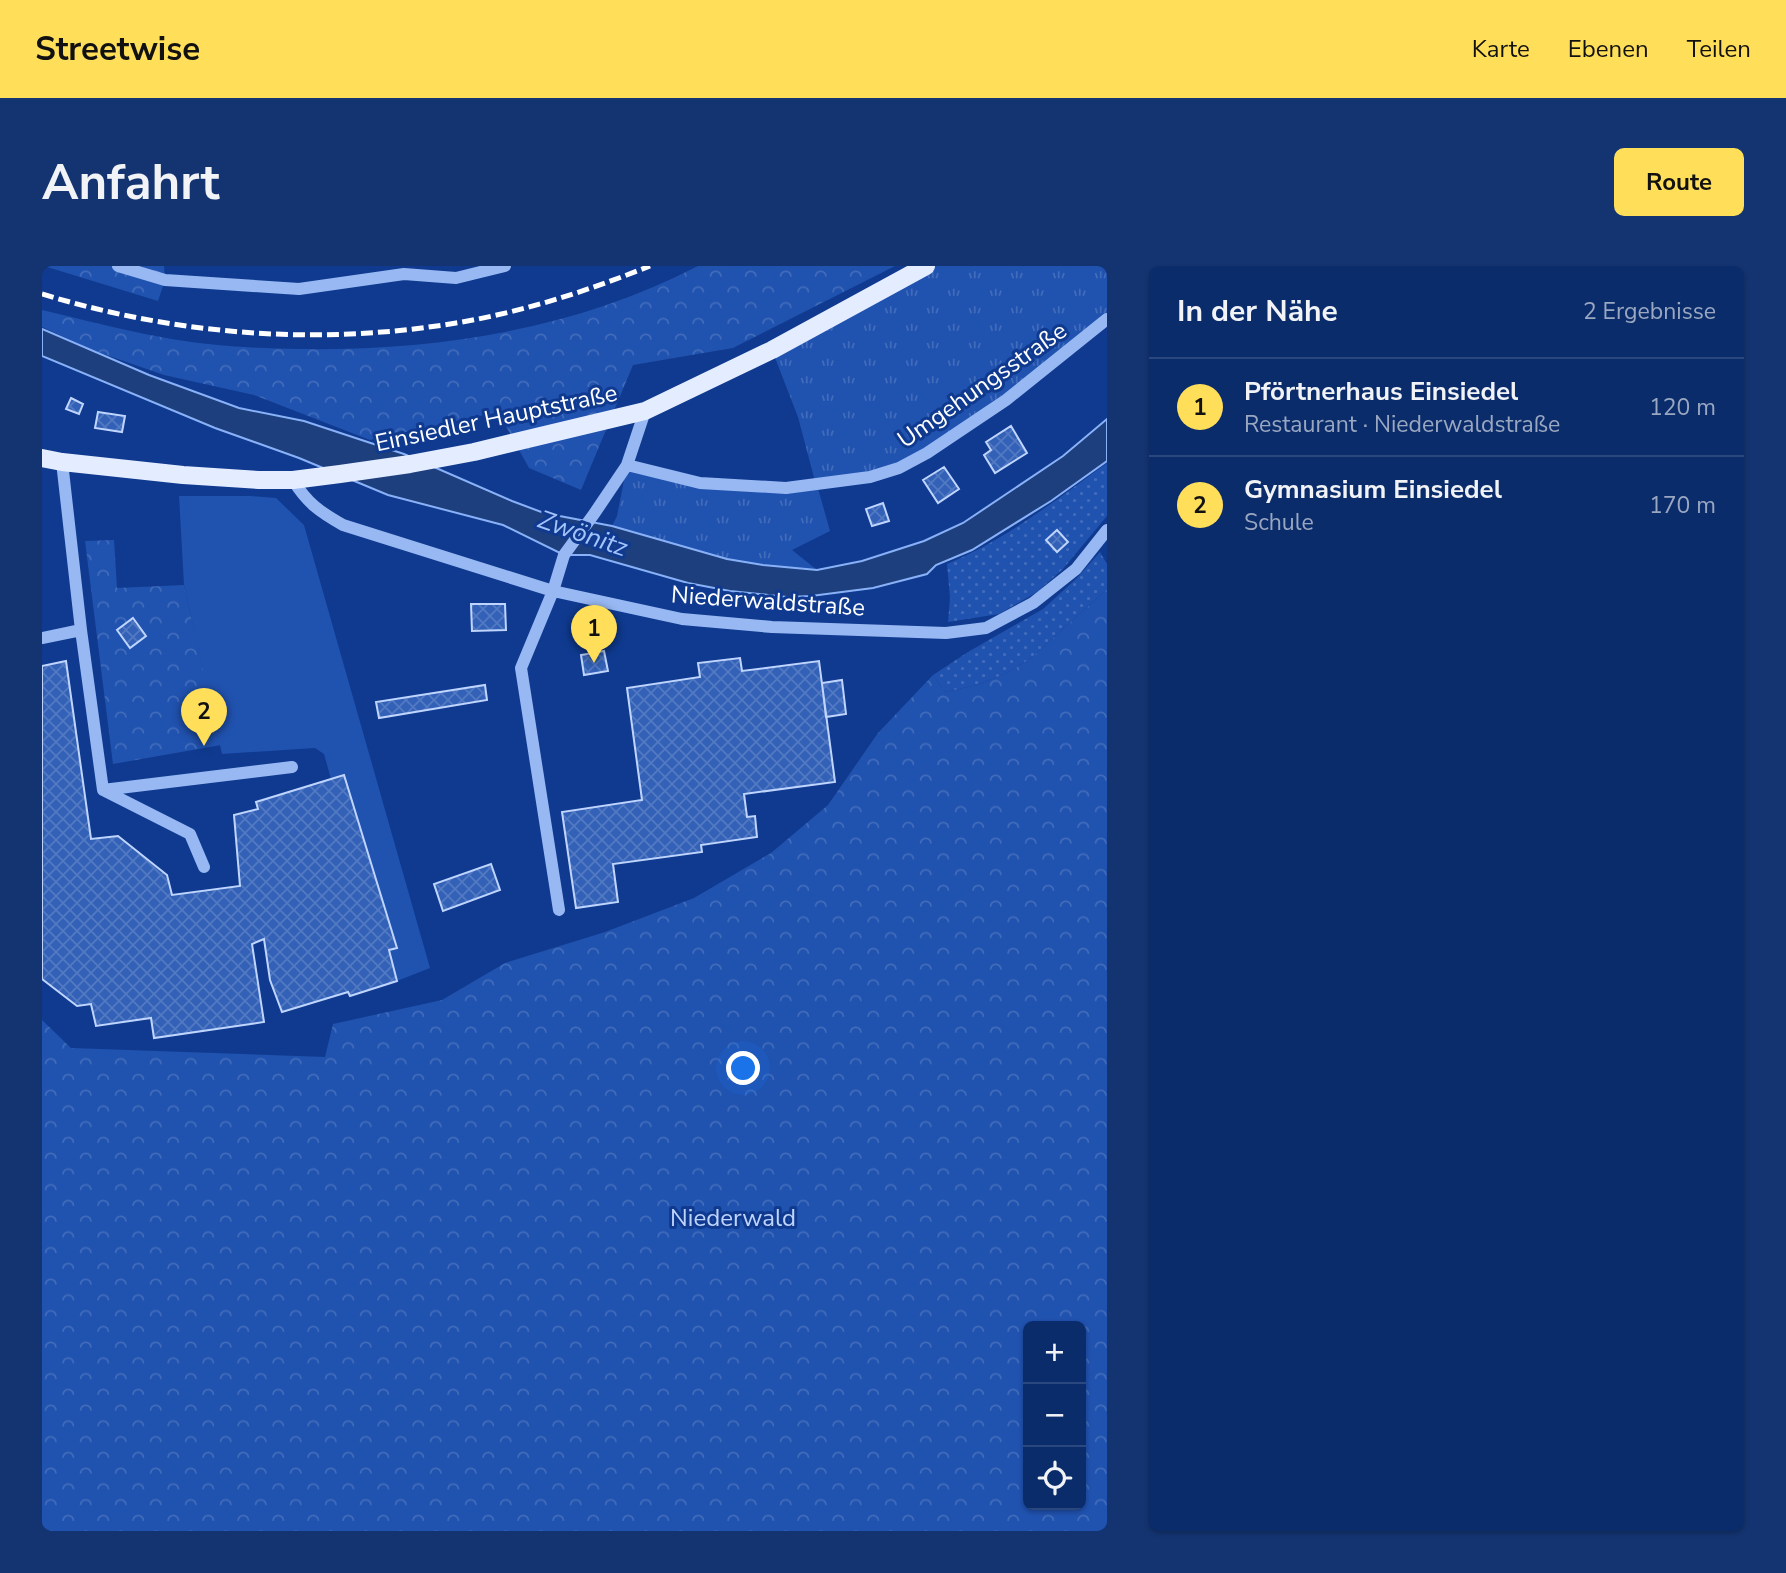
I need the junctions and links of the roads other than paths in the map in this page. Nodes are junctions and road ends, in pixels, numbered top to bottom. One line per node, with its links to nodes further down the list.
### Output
1 (118, 266): 5 (street)
2 (419, 266): 5 (street)
3 (505, 266): 5 (street)
4 (926, 266): 7 (main road, Einsiedler Hauptstraße)
5 (404, 274)
6 (1107, 319): 10 (street, Umgehungsstraße)
7 (645, 411): 10 (street); 11 (main road, Einsiedler Hauptstraße)
8 (42, 458): 9 (main road, Einsiedler Hauptstraße)
9 (62, 462): 11 (main road, Einsiedler Hauptstraße); 14 (street)
10 (627, 465): 13 (street)
11 (293, 480): 13 (street, Niederwaldstraße)
12 (1107, 530): 13 (street, Niederwaldstraße)
13 (553, 591): 19 (street)
14 (81, 630): 15 (street); 17 (street)
15 (42, 638)
16 (292, 767): 17 (street)
17 (103, 790): 18 (street)
18 (204, 867)
19 (559, 910)

